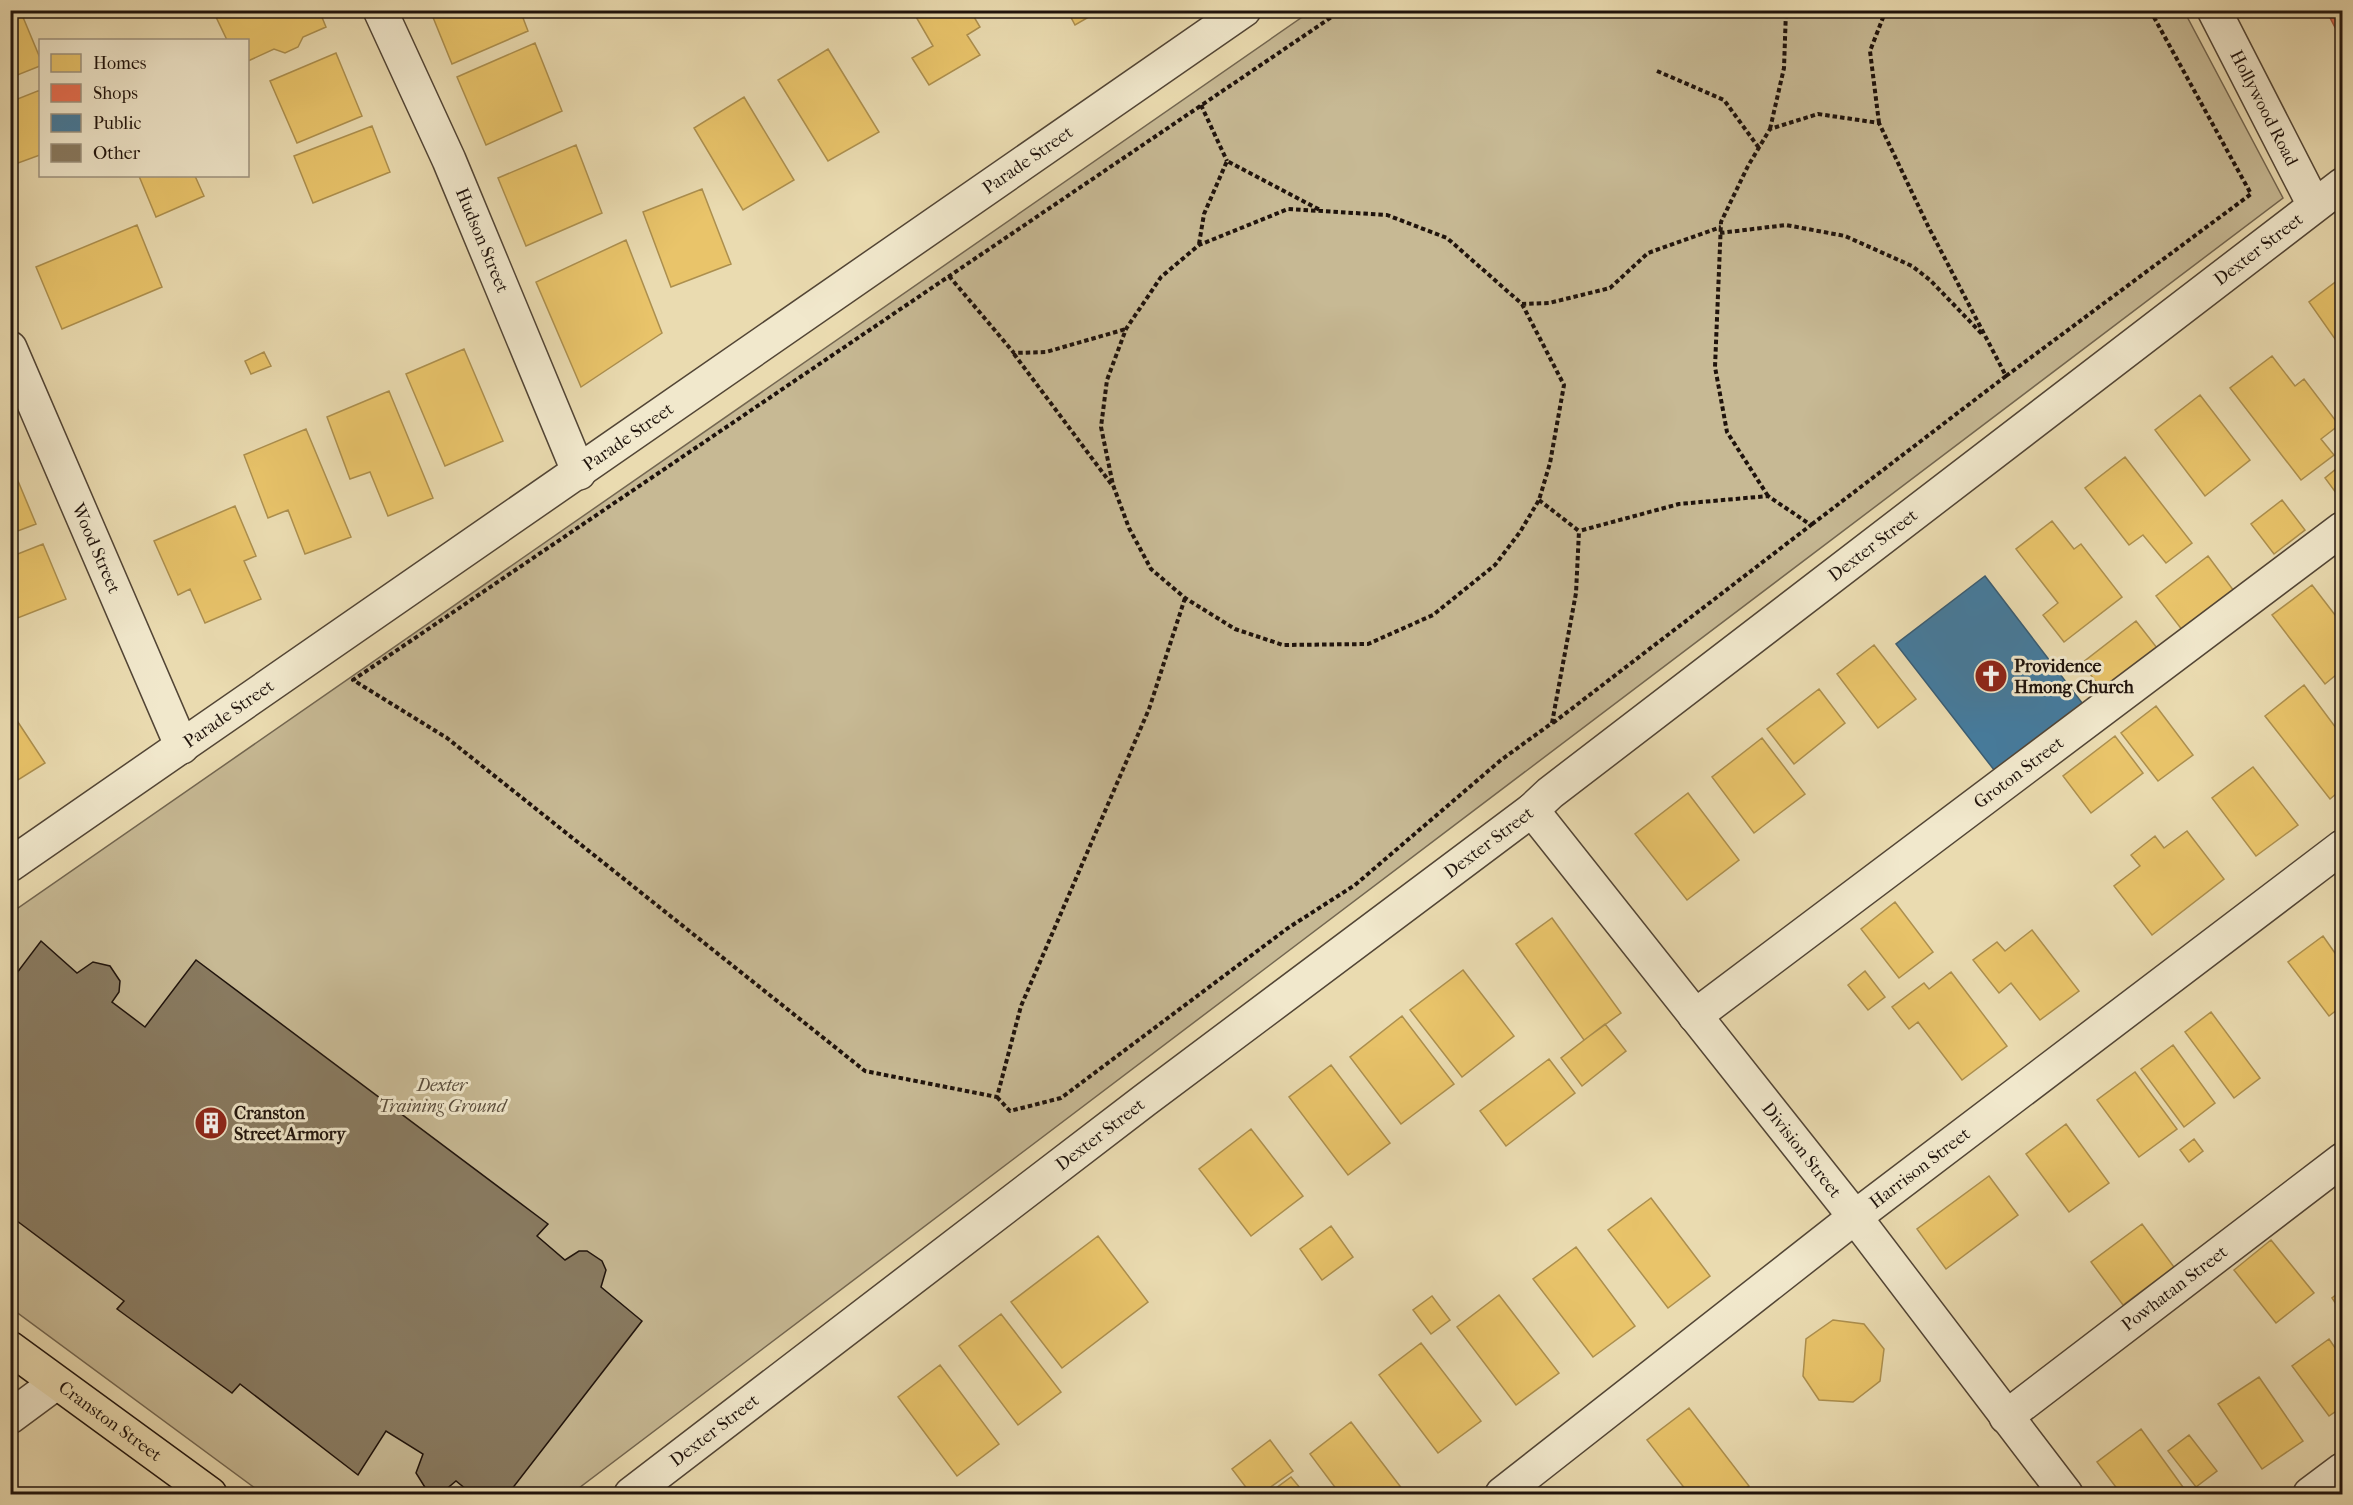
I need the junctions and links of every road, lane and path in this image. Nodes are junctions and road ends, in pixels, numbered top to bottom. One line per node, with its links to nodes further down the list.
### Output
1 (380, 10): 27 (street, Hudson Street)
2 (1342, 10): 9 (path)
3 (1786, 10): 11 (path)
4 (1886, 10): 10 (path)
5 (2150, 10): 26 (path)
6 (2214, 10): 15 (street, Hollywood Road)
7 (1225, 16): 27 (street, Parade Street)
8 (1657, 71): 12 (path)
9 (1201, 105): 13 (path); 20 (path)
10 (1879, 123): 11 (path); 23 (path)
11 (1770, 129): 12 (path)
12 (1759, 148): 17 (path)
13 (1227, 161): 16 (path); 19 (path)
14 (2343, 185): 15 (street, Dexter Street)
15 (2314, 205): 37 (street, Dexter Street)
16 (1322, 211): 19 (path); 21 (path)
17 (1721, 227): 18 (path); 21 (path)
18 (1720, 233): 23 (path); 29 (path)
19 (1199, 244): 22 (path)
20 (949, 276): 25 (path); 41 (path)
21 (1522, 304): 30 (path)
22 (1126, 329): 25 (path); 28 (path)
23 (1987, 339): 26 (path)
24 (10, 348): 36 (street, Wood Street)
25 (1014, 353): 28 (path)
26 (2006, 376): 31 (path)
27 (579, 473): 36 (street, Parade Street)
28 (1113, 485): 34 (path)
29 (1768, 496): 31 (path); 33 (path)
30 (1539, 500): 33 (path); 34 (path)
31 (1811, 525): 35 (path)
32 (2343, 529): 40 (street, Groton Street)
33 (1579, 531): 35 (path)
34 (1185, 598): 41 (path)
35 (1552, 723): 41 (path)
36 (182, 747): 39 (street, Parade Street)
37 (1532, 810): 40 (street, Division Street); 50 (street, Dexter Street)
38 (2343, 847): 43 (street, Harrison Street)
39 (10, 865)
40 (1695, 1016): 43 (street, Division Street)
41 (997, 1097)
42 (2343, 1160): 47 (street, Powhatan Street)
43 (1855, 1217): 47 (street, Division Street); 51 (street, Harrison Street)
44 (10, 1347): 45 (main road, Cranston Street)
45 (56, 1383): 46 (street); 49 (main road, Cranston Street)
46 (10, 1417)
47 (2006, 1417): 52 (street, Division Street)
48 (2343, 1470): 53 (street)
49 (210, 1494)
50 (631, 1494)
51 (1502, 1494)
52 (2066, 1494)
53 (2310, 1494)

